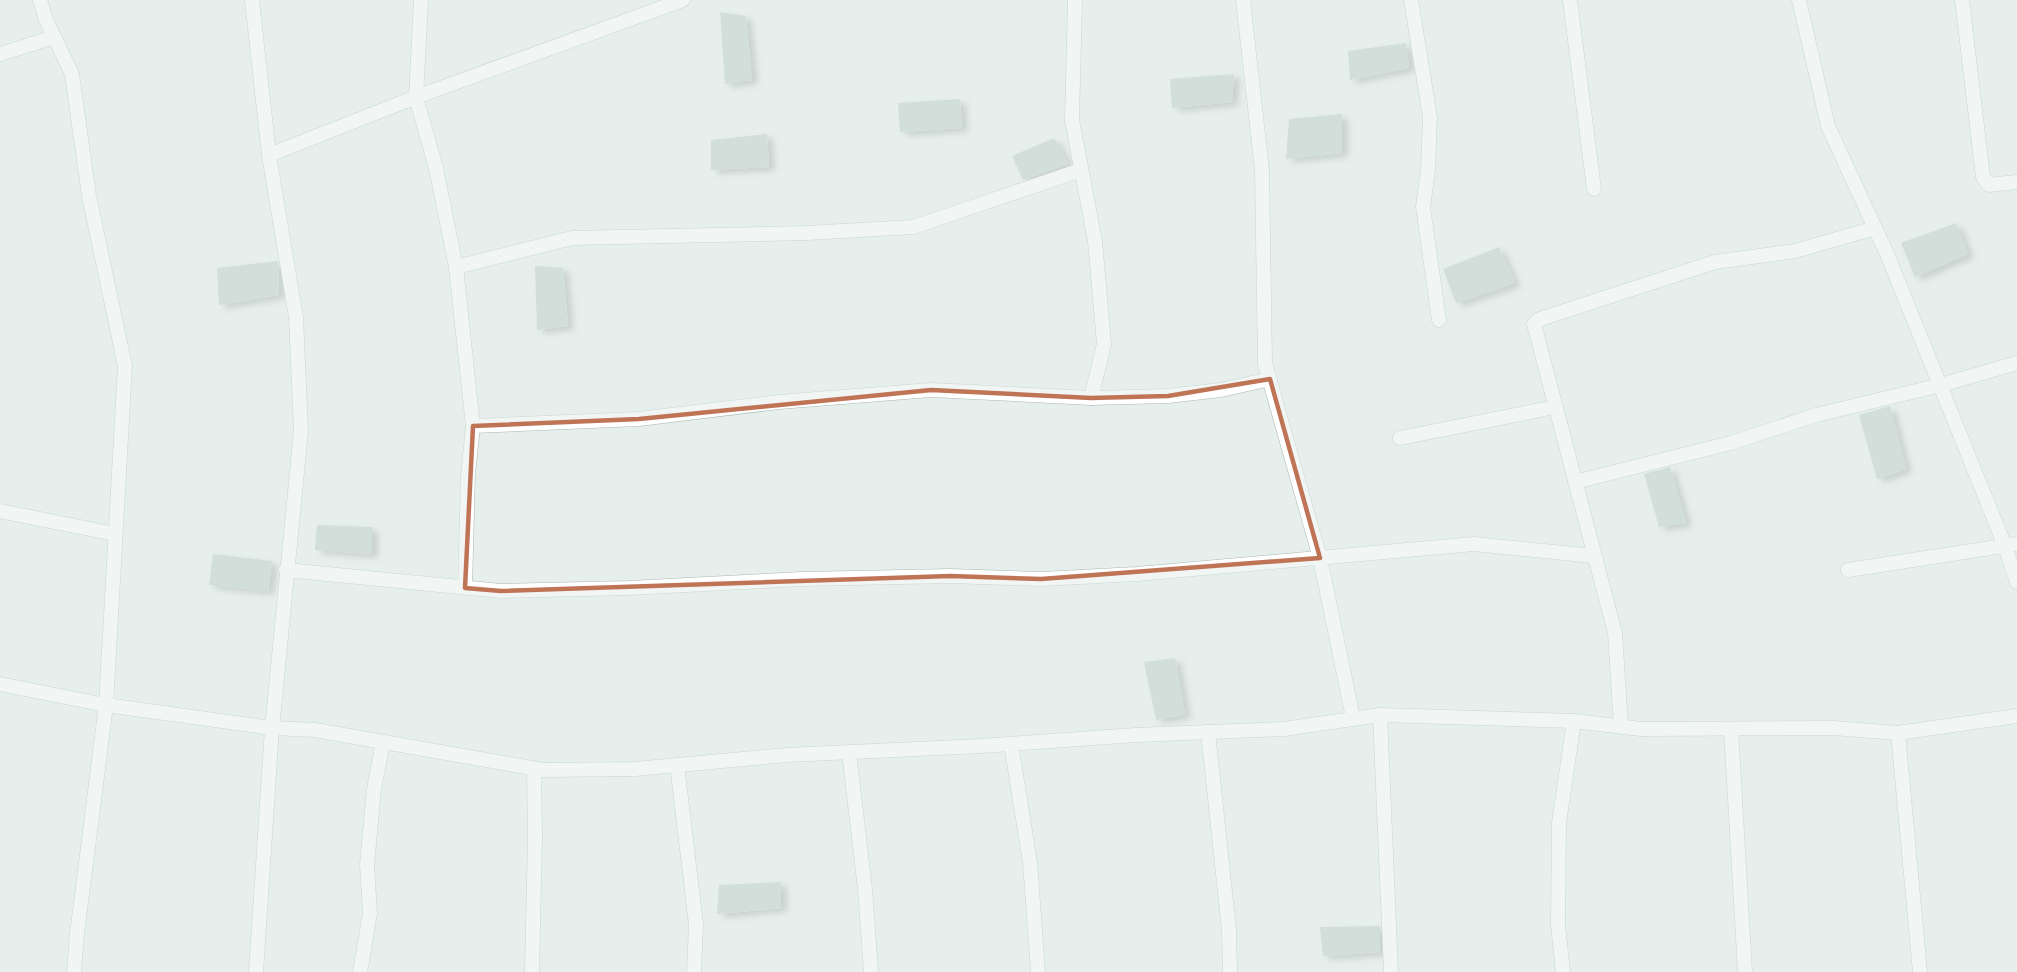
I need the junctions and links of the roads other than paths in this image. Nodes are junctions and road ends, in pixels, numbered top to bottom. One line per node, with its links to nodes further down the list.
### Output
1 (40, 0): 11 (street)
2 (252, 0): 14 (street)
3 (421, 0): 13 (street)
4 (683, 0): 13 (street)
5 (1075, 0): 15 (street)
6 (1243, 0): 22 (street)
7 (1411, 0): 20 (street)
8 (1570, 0): 17 (street)
9 (1799, 0): 18 (street)
10 (1962, 0): 16 (street)
11 (54, 37): 12 (street); 30 (street)
12 (0, 54)
13 (416, 97): 14 (street); 19 (street)
14 (269, 155): 34 (street)
15 (1081, 170): 19 (street); 24 (street)
16 (2017, 183)
17 (1594, 189)
18 (1875, 228): 23 (street); 25 (street)
19 (456, 267): 26 (street)
20 (1439, 320)
21 (2017, 363): 23 (street)
22 (1270, 379): 24 (street); 33 (street)
23 (1941, 385): 28 (street); 31 (street)
24 (1091, 398): 26 (street)
25 (1555, 406): 27 (street); 28 (street)
26 (472, 426): 37 (street)
27 (1400, 438)
28 (1575, 482): 32 (street)
29 (0, 511): 30 (street)
30 (115, 534): 39 (street)
31 (2011, 545): 35 (street); 36 (street)
32 (1594, 556): 33 (street); 44 (street)
33 (1320, 558): 37 (street); 42 (street)
34 (286, 570): 37 (street); 45 (street)
35 (1848, 570)
36 (2017, 582)
37 (465, 588)
38 (0, 684): 39 (street)
39 (106, 705): 45 (street); 54 (street)
40 (1380, 715): 42 (street); 43 (street); 62 (street)
41 (2017, 716): 48 (street)
42 (1353, 718): 47 (street)
43 (1574, 721): 44 (street); 63 (street)
44 (1621, 727): 46 (street)
45 (272, 728): 49 (street); 55 (street)
46 (1731, 729): 48 (street); 64 (street)
47 (1208, 732): 50 (street); 61 (street)
48 (1898, 733): 65 (street)
49 (383, 742): 53 (street); 56 (street)
50 (1011, 744): 51 (street); 60 (street)
51 (849, 752): 52 (street); 59 (street)
52 (676, 765): 53 (street); 58 (street)
53 (534, 769): 57 (street)
54 (74, 972)
55 (256, 972)
56 (360, 972)
57 (532, 972)
58 (694, 972)
59 (871, 972)
60 (1038, 972)
61 (1230, 972)
62 (1391, 972)
63 (1563, 972)
64 (1745, 972)
65 (1920, 972)

